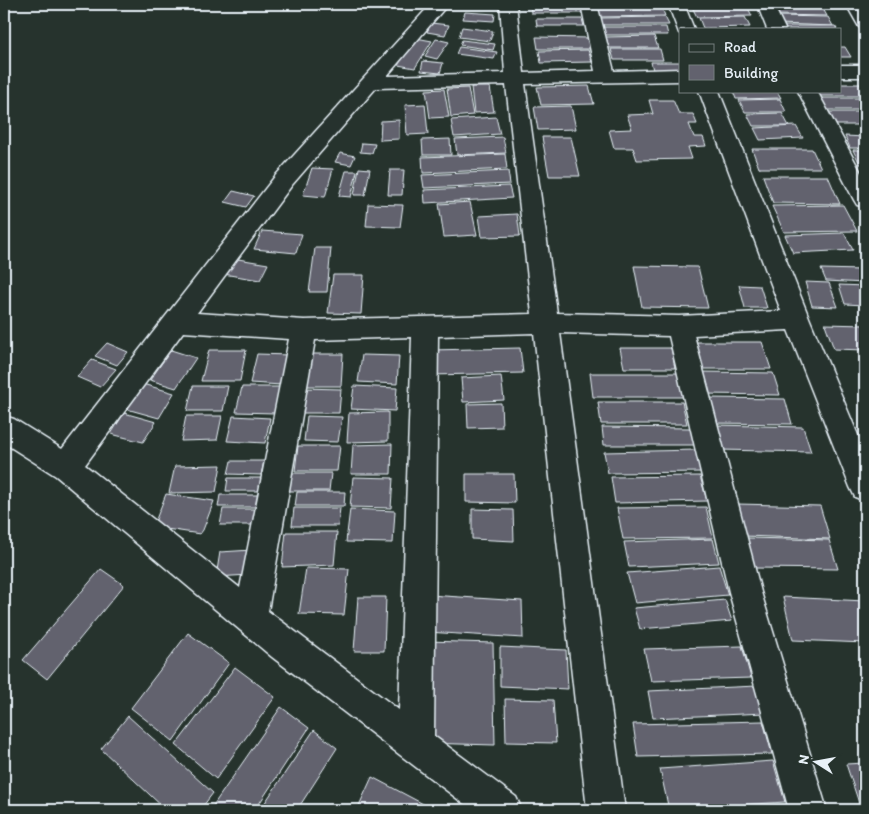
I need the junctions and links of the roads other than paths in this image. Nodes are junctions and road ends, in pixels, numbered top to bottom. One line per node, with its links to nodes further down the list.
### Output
1 (440, 4): 15 (street)
2 (508, 4): 14 (street)
3 (589, 4): 13 (street)
4 (676, 4): 8 (street)
5 (765, 4): 9 (street)
6 (854, 4): 7 (street)
7 (865, 23)
8 (685, 28)
9 (776, 28)
10 (842, 71): 11 (street)
11 (865, 71)
12 (679, 75): 13 (street)
13 (606, 77): 14 (street)
14 (515, 78): 15 (street); 21 (street)
15 (371, 82): 20 (street)
16 (709, 92): 19 (street)
17 (808, 92): 18 (street)
18 (865, 200)
19 (797, 320): 23 (street); 27 (street)
20 (175, 322): 24 (street); 26 (street)
21 (545, 323): 22 (street); 23 (street); 31 (street)
22 (425, 326): 24 (street); 29 (street)
23 (679, 326): 32 (street)
24 (304, 330): 28 (street)
25 (4, 428): 26 (street)
26 (66, 467): 28 (street)
27 (865, 487)
28 (251, 616): 29 (street)
29 (416, 745): 30 (street)
30 (503, 810)
31 (606, 810)
32 (808, 810)

